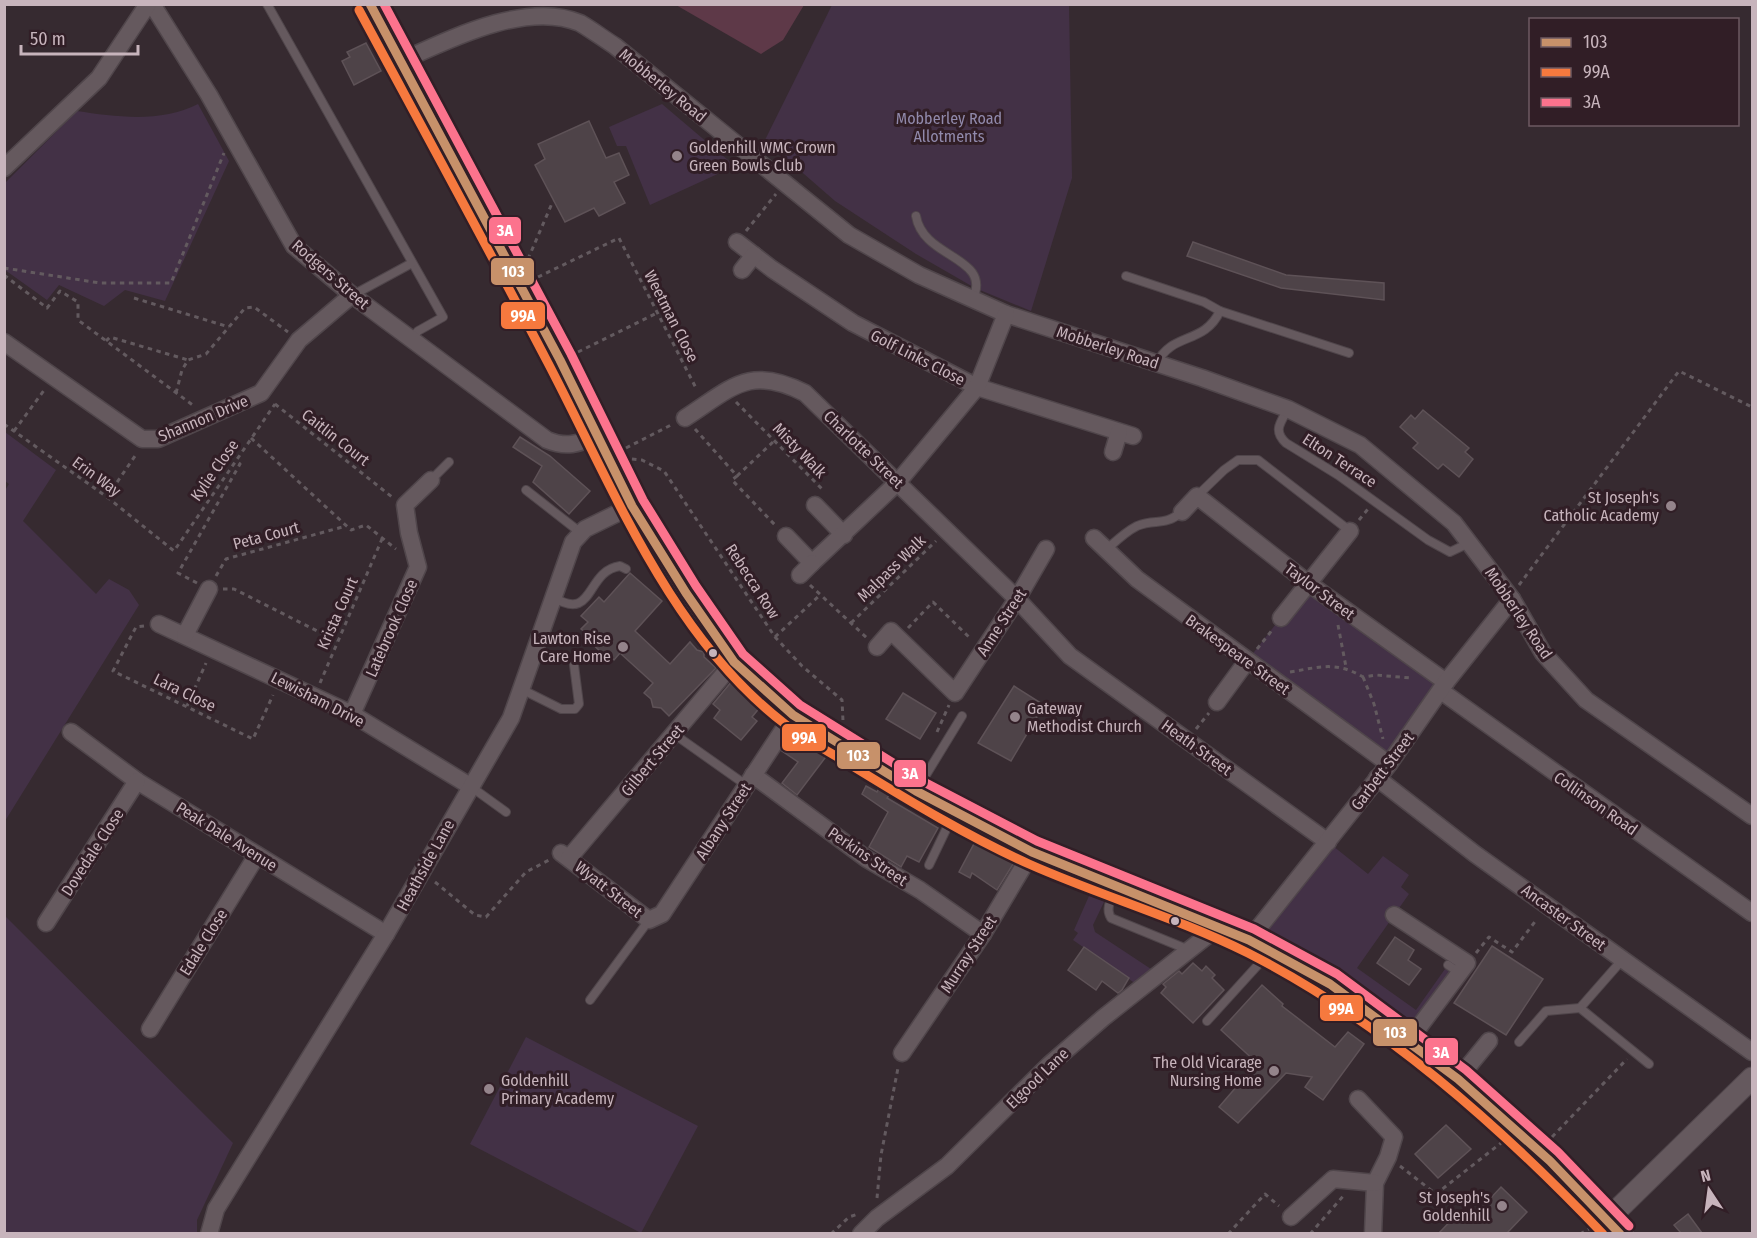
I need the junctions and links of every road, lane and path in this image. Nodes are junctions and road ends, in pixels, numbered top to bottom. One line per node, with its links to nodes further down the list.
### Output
1 (150, 4): 5 (street, Rodgers Street); 6 (street)
2 (267, 4): 12 (lane)
3 (370, 4): 4 (main road)
4 (399, 62): 7 (street, Mobberley Road); 17 (main road)
5 (231, 135): 13 (path); 18 (street, Rodgers Street)
6 (4, 168)
7 (785, 183): 10 (path); 20 (street, Mobberley Road)
8 (553, 201): 17 (path)
9 (916, 216): 20 (lane)
10 (738, 242): 11 (street, Golf Links Close)
11 (754, 255): 14 (street); 34 (street, Golf Links Close)
12 (412, 263): 18 (lane); 25 (lane)
13 (4, 268)
14 (742, 270)
15 (4, 275): 27 (path)
16 (1126, 276): 21 (lane)
17 (519, 284): 22 (path, Weetman Close); 31 (main road)
18 (352, 295): 25 (street, Rodgers Street); 26 (street, Shannon Drive)
19 (134, 298): 24 (path)
20 (973, 299): 23 (street, Mobberley Road)
21 (1220, 311): 29 (lane); 32 (lane)
22 (657, 313): 31 (path); 39 (path, Weetman Close)
23 (1006, 314): 32 (street, Mobberley Road); 34 (street)
24 (229, 327): 26 (path); 30 (path)
25 (411, 339): 49 (street, Rodgers Street)
26 (299, 340): 37 (street, Shannon Drive)
27 (106, 341): 30 (path); 36 (path)
28 (4, 342): 33 (street, Shannon Drive)
29 (1348, 353)
30 (189, 360): 36 (path)
31 (560, 360): 49 (main road)
32 (1157, 363): 41 (street, Mobberley Road)
33 (52, 378): 45 (path); 47 (street, Shannon Drive)
34 (977, 387): 50 (street, Golf Links Close); 55 (street)
35 (726, 392): 39 (street, Charlotte Street); 48 (path, Misty Walk); 55 (street, Charlotte Street)
36 (176, 393): 42 (path)
37 (261, 393): 38 (path, Caitlin Court); 42 (street, Shannon Drive)
38 (275, 404): 46 (path, Kylie Close); 61 (path, Caitlin Court)
39 (705, 405): 43 (street, Charlotte Street)
40 (1752, 407): 84 (path)
41 (1288, 409): 60 (lane, Elton Terrace); 73 (street, Mobberley Road)
42 (209, 418): 47 (street, Shannon Drive)
43 (686, 418): 49 (path); 53 (path)
44 (4, 424): 45 (path, Erin Way)
45 (14, 431): 58 (path, Erin Way)
46 (251, 438): 51 (path, Kylie Close); 65 (path)
47 (146, 439): 58 (path)
48 (774, 441): 53 (path); 59 (path, Misty Walk)
49 (603, 447): 63 (main road); 92 (path, Rebecca Row)
50 (1113, 452)
51 (235, 460): 76 (path, Kylie Close); 82 (path)
52 (449, 462): 54 (lane)
53 (737, 476): 70 (path)
54 (431, 480): 61 (street)
55 (898, 482): 66 (street, Charlotte Street); 69 (street)
56 (526, 490): 68 (lane)
57 (1197, 496): 64 (street); 67 (lane); 81 (street, Taylor Street)
58 (107, 497): 76 (path, Erin Way)
59 (832, 499)
60 (1378, 502): 67 (path); 73 (lane)
61 (400, 503): 78 (street, Latebrook Close)
62 (814, 505): 69 (street)
63 (632, 506): 68 (street); 99 (main road)
64 (1182, 512): 75 (lane)
65 (346, 526): 72 (path); 82 (path, Peta Court)
66 (947, 530): 86 (street, Charlotte Street); 89 (path, Malpass Walk)
67 (1350, 531): 81 (street)
68 (581, 533): 85 (street, Heathside Lane)
69 (844, 535): 77 (street)
70 (786, 536): 77 (street)
71 (1094, 538): 75 (street, Brakespeare Street)
72 (382, 539): 78 (path); 94 (path, Krista Court)
73 (1469, 543): 84 (street, Mobberley Road)
74 (1046, 549): 86 (street, Anne Street)
75 (1106, 550): 98 (street, Brakespeare Street)
76 (174, 551)
77 (812, 563): 80 (street)
78 (418, 567): 111 (street, Latebrook Close)
79 (626, 569): 85 (lane)
80 (800, 575): 83 (path)
81 (1308, 583): 87 (street, Taylor Street); 88 (street)
82 (209, 589): 91 (street); 94 (path)
83 (821, 595): 89 (path); 92 (path)
84 (1509, 595): 106 (street, Garbett Street); 126 (street, Mobberley Road)
85 (553, 597): 107 (street, Heathside Lane)
86 (1017, 599): 95 (street, Anne Street); 116 (street, Heath Street)
87 (1334, 601): 101 (path); 106 (street, Taylor Street)
88 (1281, 618): 98 (path)
89 (851, 623): 96 (path)
90 (159, 624): 91 (street, Lewisham Drive); 110 (path, Lara Close)
91 (185, 635): 97 (street, Lewisham Drive)
92 (775, 637): 117 (path, Rebecca Row)
93 (898, 638): 95 (path); 95 (street, Anne Street); 96 (street)
94 (338, 641): 108 (path, Krista Court)
95 (991, 643)
96 (877, 647)
97 (213, 648): 105 (street, Lewisham Drive); 110 (path)
98 (1247, 661): 102 (street, Brakespeare Street); 109 (street)
99 (734, 662): 112 (main road); 115 (street, Gilbert Street)
100 (574, 665): 107 (lane)
101 (1346, 667): 102 (path); 103 (path)
102 (1269, 676): 118 (street, Brakespeare Street)
103 (1363, 677): 104 (path); 118 (path)
104 (1416, 678)
105 (280, 680): 108 (street, Lewisham Drive); 110 (path, Lara Close)
106 (1443, 687): 118 (street, Garbett Street); 135 (street, Collinson Road)
107 (521, 689): 122 (street, Heathside Lane)
108 (314, 696): 111 (street, Lewisham Drive)
109 (1217, 702): 116 (path)
110 (187, 706)
111 (352, 714): 122 (street, Lewisham Drive)
112 (793, 715): 117 (main road); 120 (street, Albany Street)
113 (962, 716): 123 (lane)
114 (71, 732): 121 (street, Peak Dale Avenue)
115 (674, 734): 120 (lane); 130 (street, Gilbert Street)
116 (1188, 740): 127 (street, Heath Street)
117 (845, 747): 123 (main road)
118 (1389, 764): 119 (street, Garbett Street)
119 (1377, 778): 127 (street, Garbett Street); 134 (street, Ancaster Street)
120 (750, 780): 137 (street, Albany Street); 141 (street, Perkins Street)
121 (137, 781): 129 (street, Peak Dale Avenue); 138 (street, Dovedale Close)
122 (470, 786): 124 (lane); 132 (street, Heathside Lane)
123 (916, 791): 125 (main road)
124 (506, 812)
125 (955, 812): 128 (main road); 131 (lane)
126 (1752, 816)
127 (1328, 842): 142 (street, Garbett Street)
128 (1032, 852): 133 (main road); 141 (street, Murray Street)
129 (257, 855): 140 (street, Peak Dale Avenue); 149 (street, Edale Close)
130 (565, 855): 132 (path); 137 (street, Wyatt Street)
131 (929, 865)
132 (421, 871): 140 (street, Heathside Lane)
133 (1118, 887): 139 (main road); 143 (lane)
134 (1548, 905): 144 (street, Ancaster Street); 145 (path)
135 (1752, 913)
136 (1394, 915): 145 (street)
137 (649, 920): 146 (lane)
138 (46, 923)
139 (1217, 928): 142 (main road); 143 (street, Elgood Lane)
140 (386, 934): 168 (street, Heathside Lane)
141 (983, 934): 155 (street, Murray Street)
142 (1259, 946): 148 (lane); 152 (main road)
143 (1190, 951): 166 (street, Elgood Lane)
144 (1623, 959): 147 (lane); 154 (street, Ancaster Street)
145 (1458, 967): 152 (street)
146 (590, 999)
147 (1580, 1008): 151 (lane); 153 (lane)
148 (1207, 1021)
149 (150, 1029)
150 (1489, 1041): 158 (street)
151 (1519, 1042)
152 (1407, 1043): 158 (main road)
153 (1634, 1052): 156 (lane); 161 (path)
154 (1752, 1052)
155 (902, 1053): 166 (path)
156 (1648, 1064)
157 (1752, 1078): 167 (street)
158 (1458, 1079): 160 (main road)
159 (1358, 1099): 162 (street)
160 (1517, 1131): 161 (main road); 162 (path)
161 (1539, 1151): 167 (main road)
162 (1388, 1157): 164 (street)
163 (1356, 1182): 164 (street); 165 (street); 171 (path)
164 (1375, 1183): 172 (street)
165 (1291, 1217): 170 (path)
166 (877, 1218): 169 (street, Elgood Lane)
167 (1614, 1226)
168 (209, 1233)
169 (861, 1233)
170 (1228, 1233)
171 (1310, 1233)
172 (1373, 1233)

